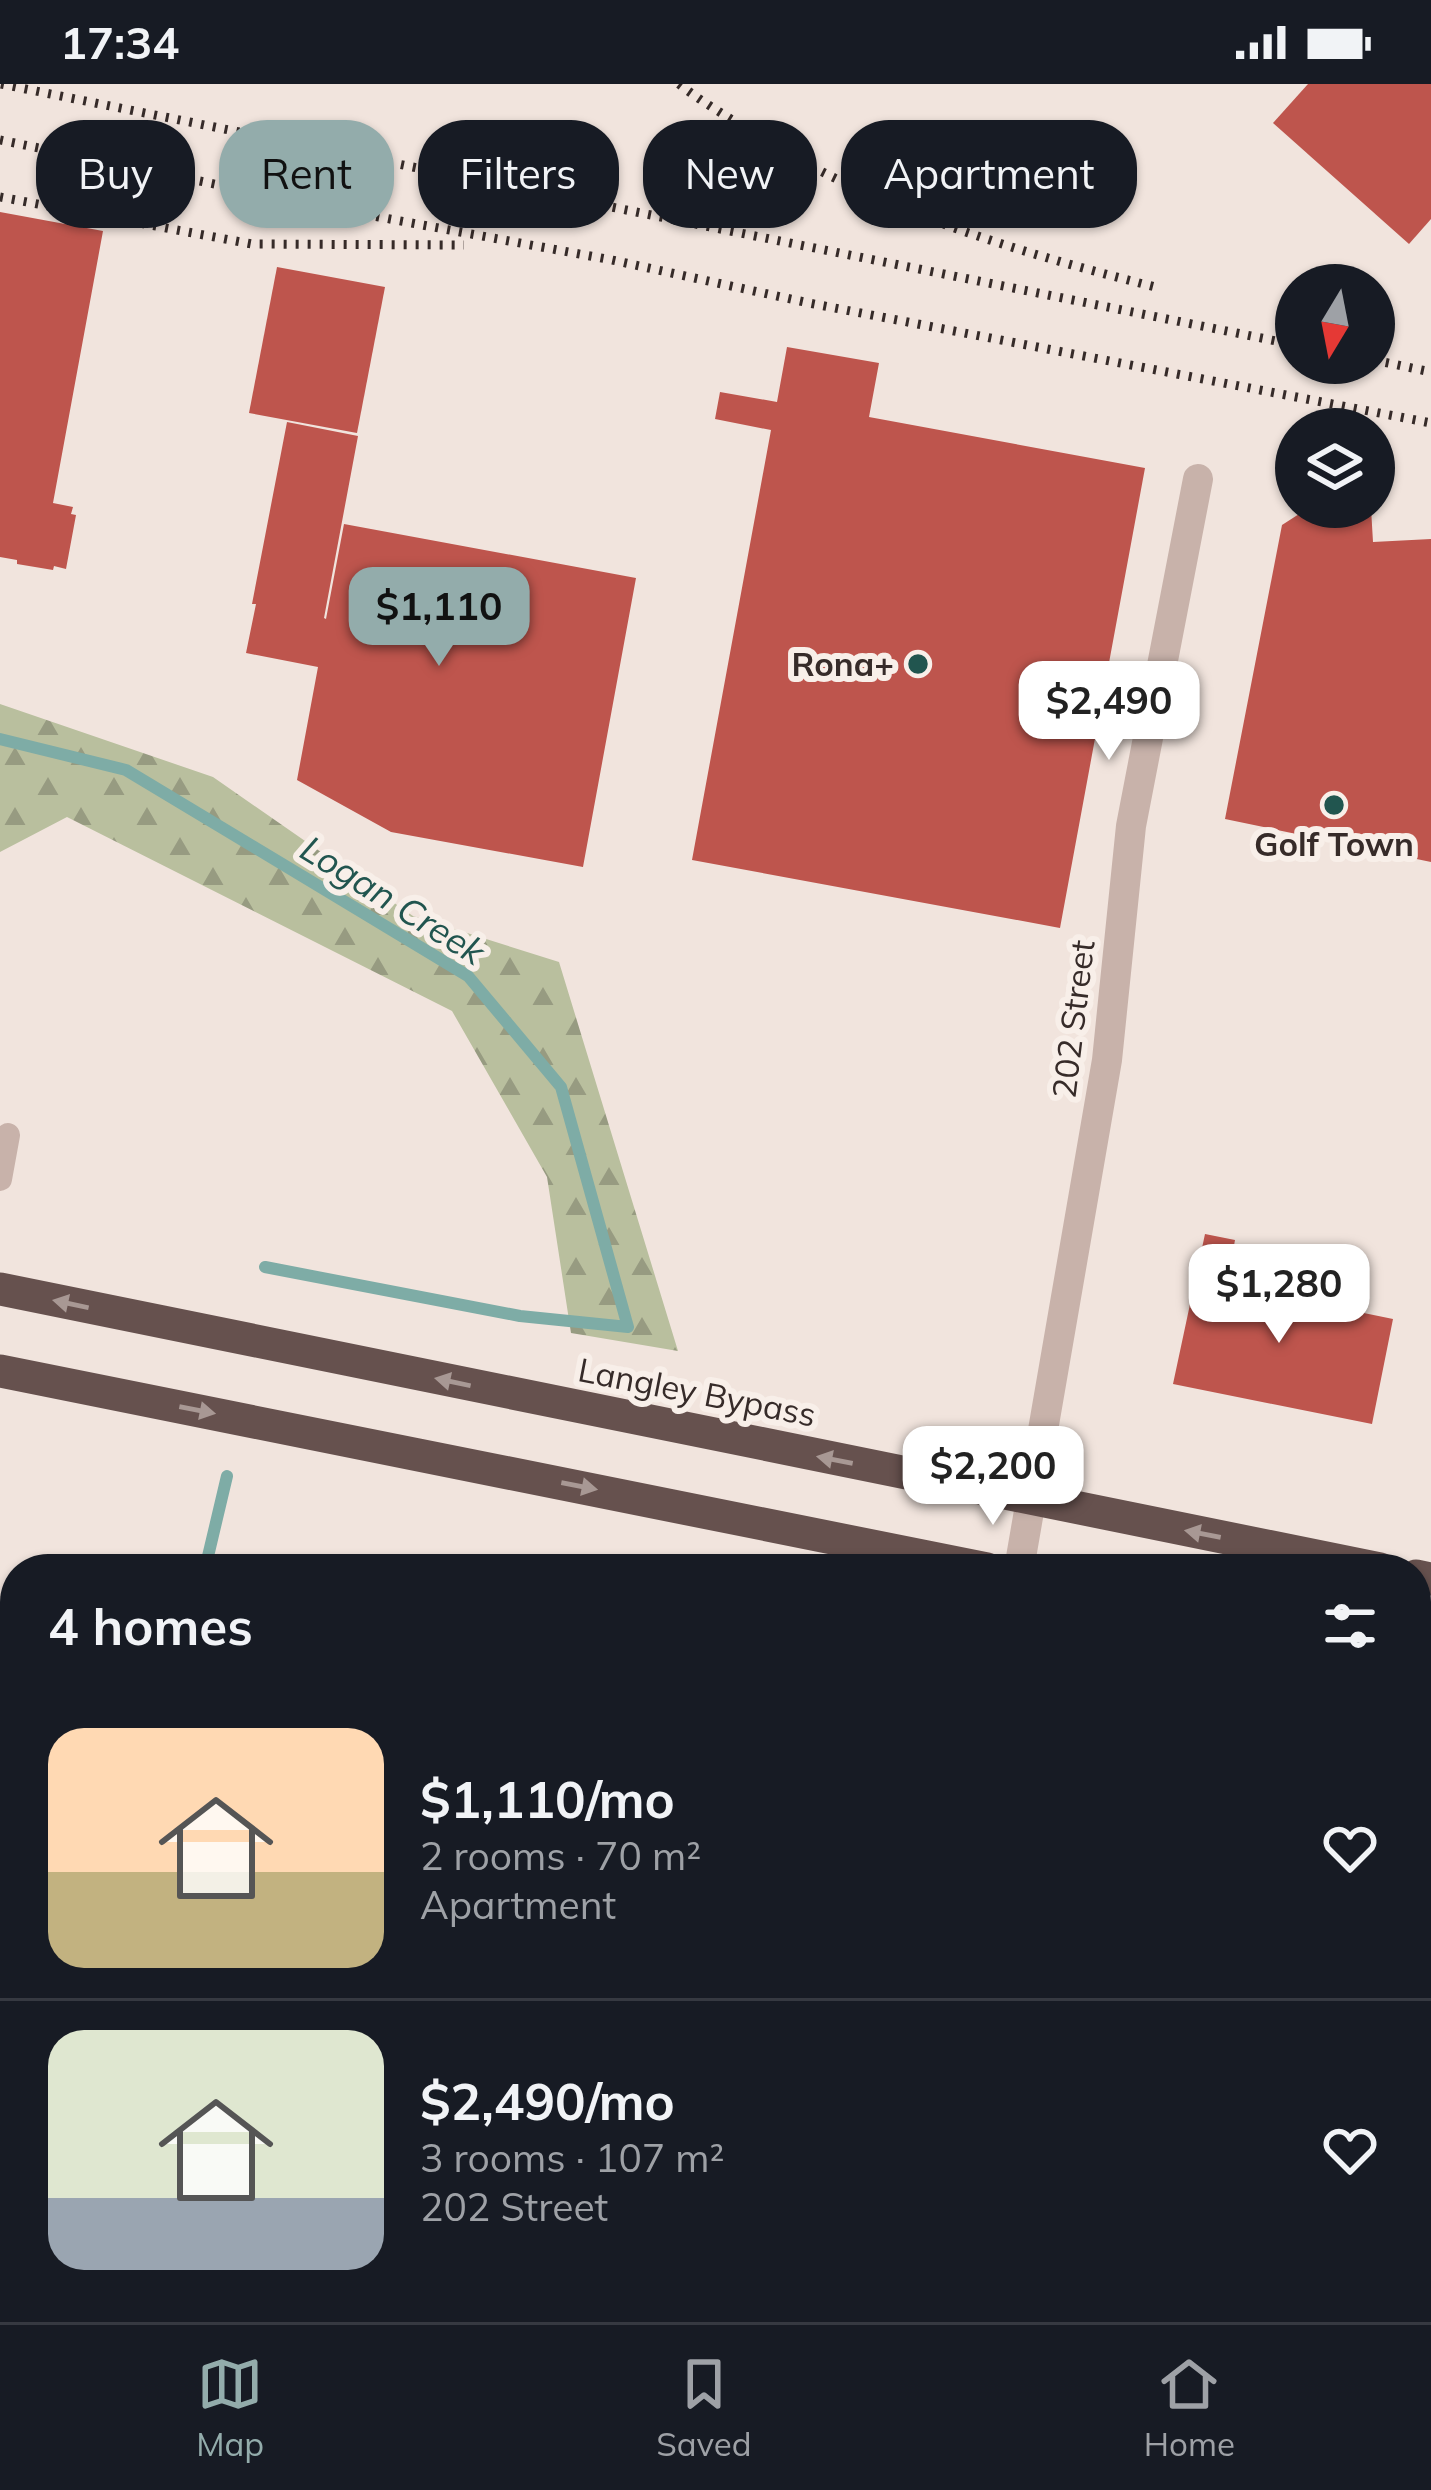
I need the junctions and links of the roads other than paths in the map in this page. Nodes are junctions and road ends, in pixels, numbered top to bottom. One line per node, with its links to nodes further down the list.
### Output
1 (1198, 478): 6 (street, 202 Street)
2 (8, 1135): 3 (lane)
3 (0, 1179)
4 (0, 1289): 6 (highway, Langley Bypass, one-way to 4)
5 (0, 1371): 7 (highway, one-way to 7)
6 (1032, 1499): 8 (street, 202 Street); 9 (highway, Langley Bypass, one-way to 6)
7 (912, 1554)
8 (1022, 1554)
9 (1305, 1554)

